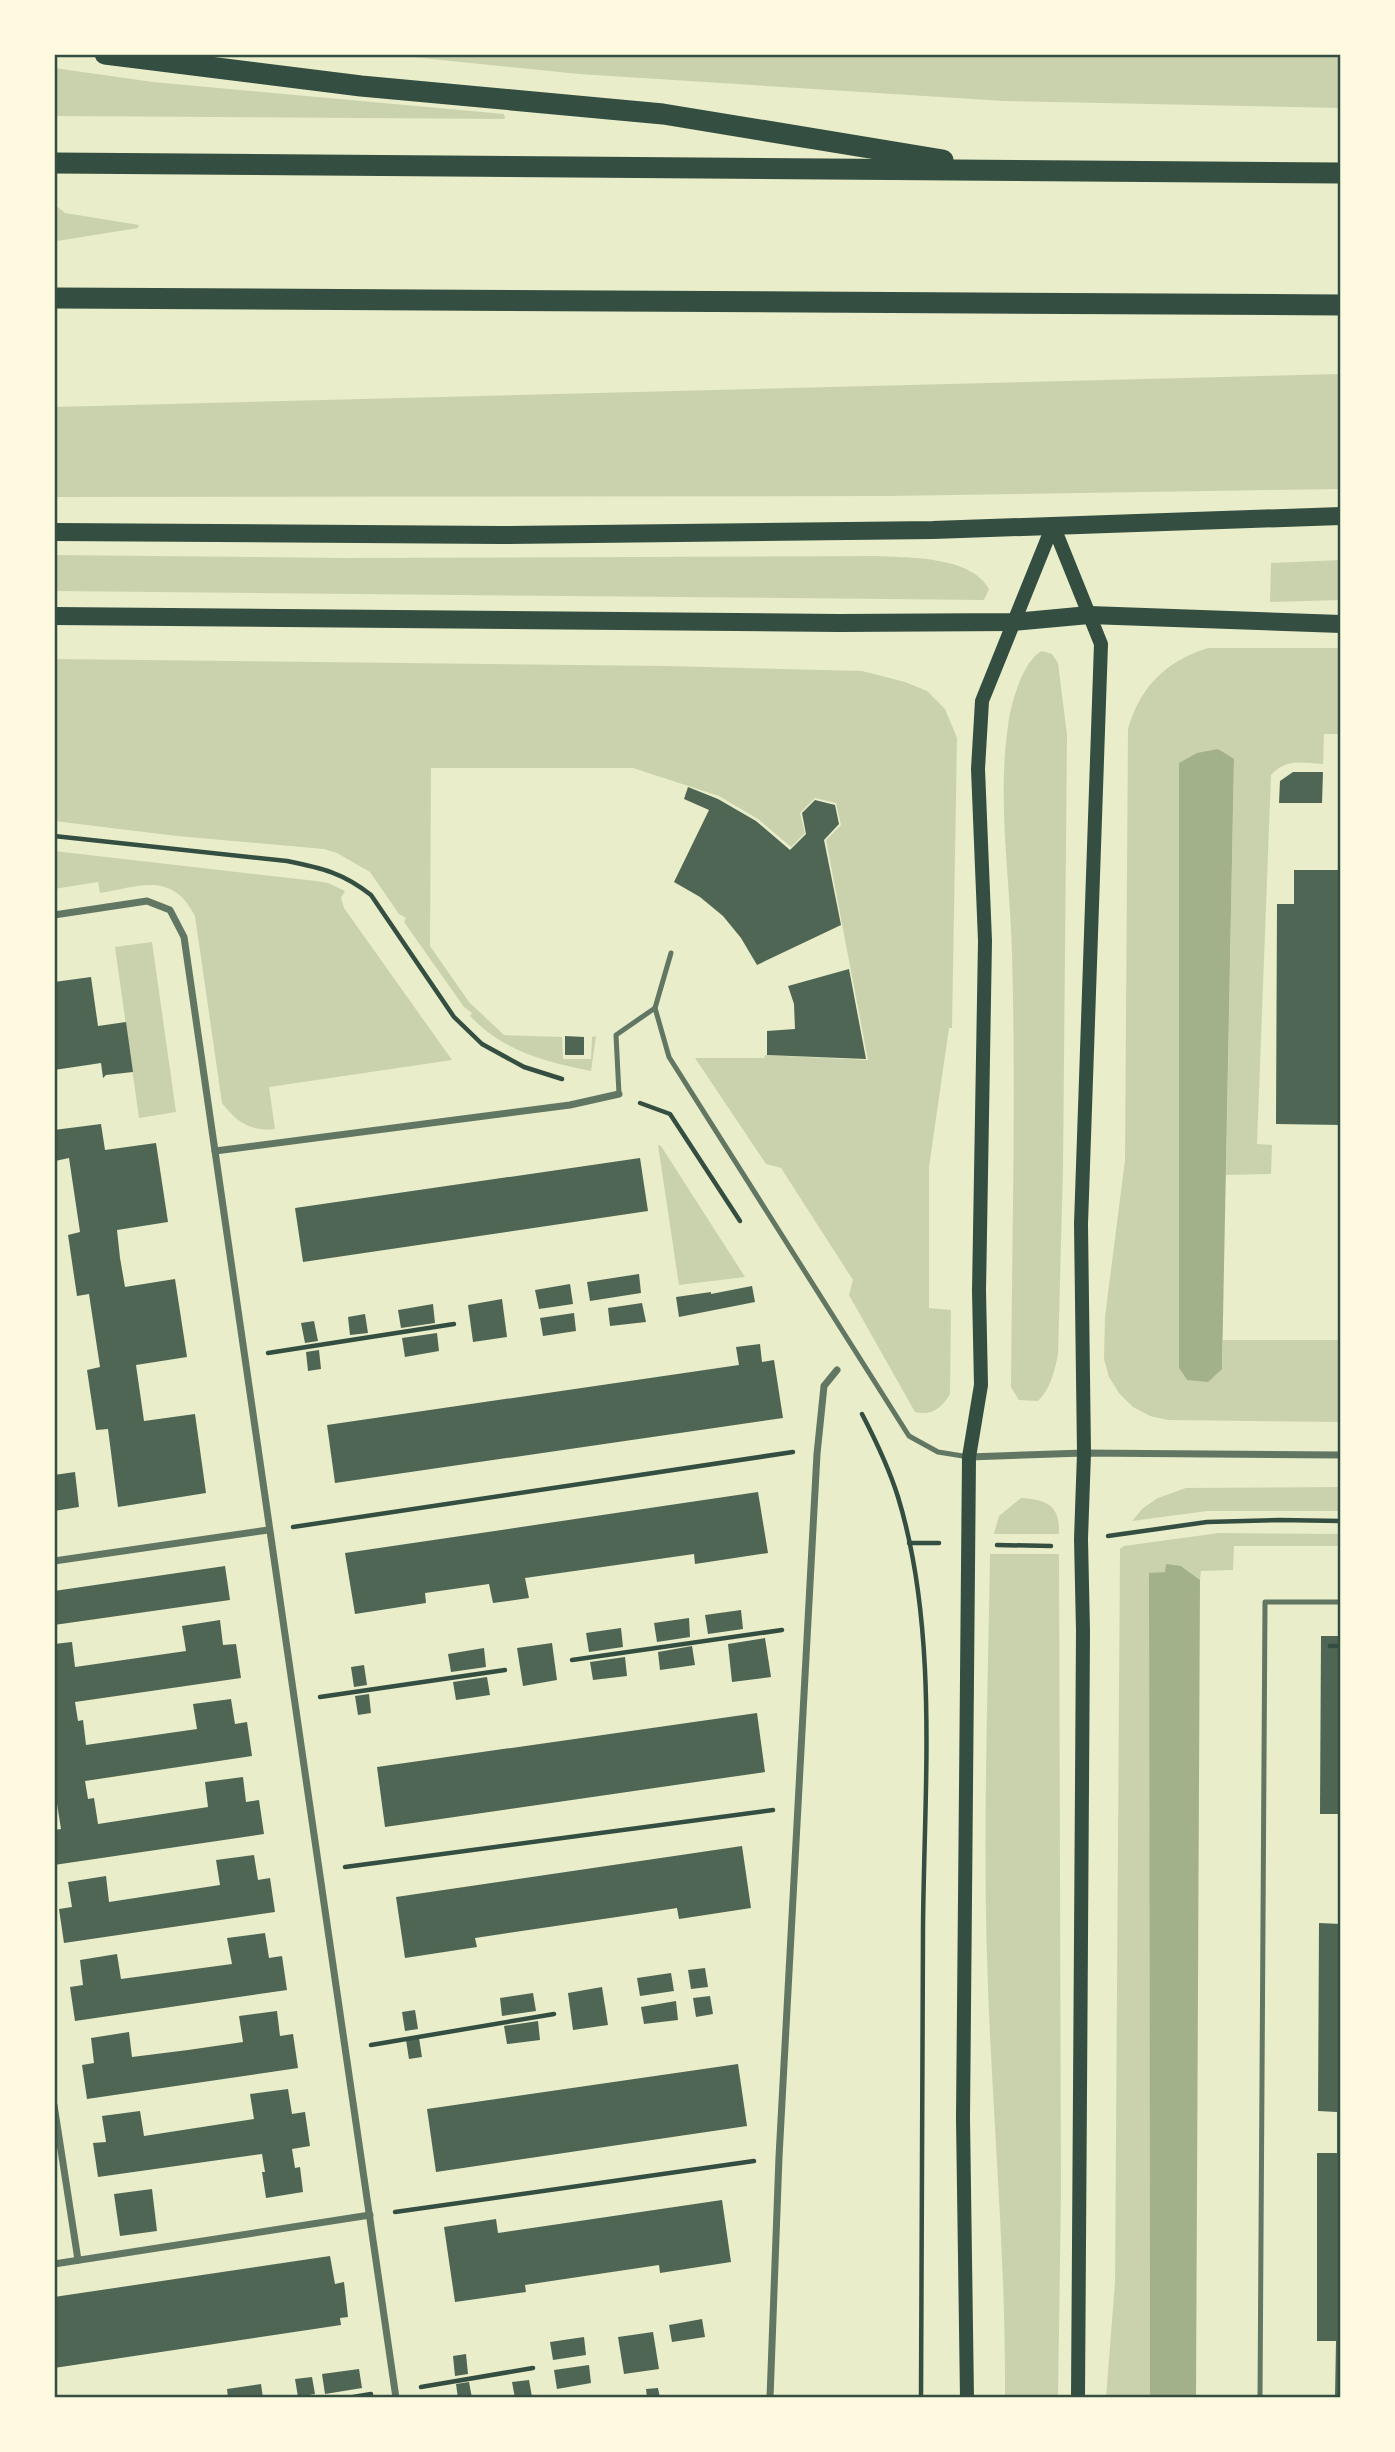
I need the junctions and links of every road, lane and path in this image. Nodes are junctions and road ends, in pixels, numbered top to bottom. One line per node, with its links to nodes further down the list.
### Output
1 (105, 54): 3 (highway)
2 (54, 163): 3 (highway)
3 (1010, 171): 4 (highway)
4 (1341, 173)
5 (54, 298): 6 (highway)
6 (1341, 305)
7 (1341, 516): 8 (main road)
8 (1053, 525): 9 (main road); 10 (main road); 12 (main road)
9 (54, 532)
10 (1089, 615): 12 (main road); 13 (main road); 26 (main road)
11 (54, 616): 12 (main road)
12 (1014, 622): 28 (main road)
13 (1341, 624)
14 (54, 836): 18 (path)
15 (54, 915): 20 (street)
16 (671, 953): 17 (lane)
17 (655, 1008): 19 (lane); 28 (lane)
18 (567, 1080)
19 (619, 1094): 20 (street); 21 (path)
20 (215, 1151): 23 (street)
21 (746, 1230)
22 (454, 1324): 23 (path)
23 (243, 1357): 30 (street)
24 (837, 1370): 25 (street); 32 (path)
25 (818, 1448): 30 (path); 36 (street)
26 (1084, 1452): 27 (street); 28 (street); 31 (main road)
27 (1341, 1455)
28 (969, 1457): 33 (main road)
29 (1341, 1521): 31 (path)
30 (268, 1530): 34 (street); 41 (street)
31 (1081, 1539): 33 (path); 56 (main road)
32 (909, 1542): 33 (path); 54 (path)
33 (969, 1544): 55 (main road)
34 (54, 1561)
35 (1341, 1602): 57 (lane)
36 (808, 1627): 39 (path); 42 (street)
37 (1330, 1646): 38 (path)
38 (1341, 1646)
39 (572, 1660)
40 (505, 1670): 41 (path)
41 (295, 1701): 43 (street)
42 (798, 1807): 43 (path); 47 (street)
43 (320, 1871): 45 (street)
44 (554, 2014): 45 (path)
45 (346, 2049): 48 (street)
46 (54, 2105): 49 (street)
47 (779, 2157): 48 (path); 53 (street)
48 (370, 2215): 49 (street); 52 (street)
49 (78, 2260): 50 (street)
50 (54, 2263)
51 (533, 2368): 52 (path)
52 (396, 2394)
53 (770, 2398)
54 (921, 2398)
55 (967, 2398)
56 (1078, 2398)
57 (1260, 2398)

